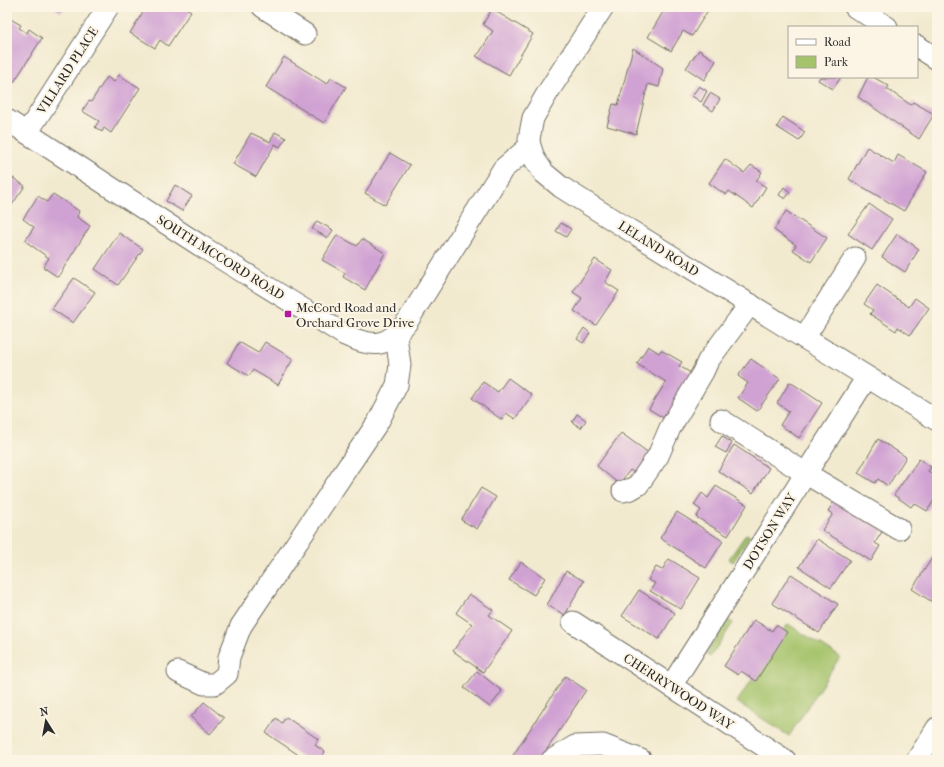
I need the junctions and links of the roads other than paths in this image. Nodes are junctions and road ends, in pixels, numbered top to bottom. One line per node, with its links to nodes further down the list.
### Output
1 (108, 7): 10 (street, VILLARD PLACE)
2 (262, 7): 6 (street)
3 (602, 7): 11 (street, LELAND ROAD)
4 (856, 7): 5 (street)
5 (885, 26)
6 (305, 34)
7 (918, 47): 8 (street)
8 (937, 59)
9 (7, 120): 10 (street, SOUTH MCCORD ROAD)
10 (27, 133): 14 (street, SOUTH MCCORD ROAD)
11 (530, 146): 13 (street, LELAND ROAD); 14 (street, SOUTH MCCORD ROAD)
12 (855, 258): 15 (street)
13 (750, 304): 15 (street, LELAND ROAD); 20 (street)
14 (396, 336): 23 (street)
15 (804, 338): 16 (street, LELAND ROAD)
16 (866, 376): 18 (street, LELAND ROAD); 19 (street, DOTSON WAY)
17 (721, 420): 19 (street)
18 (937, 420)
19 (806, 473): 21 (street); 24 (street, DOTSON WAY)
20 (623, 491)
21 (899, 529)
22 (573, 622): 24 (street, CHERRYWOOD WAY)
23 (178, 672)
24 (671, 686): 26 (street, CHERRYWOOD WAY)
25 (937, 728): 29 (street)
26 (777, 758)
27 (552, 760): 28 (street)
28 (641, 760)
29 (917, 760)

